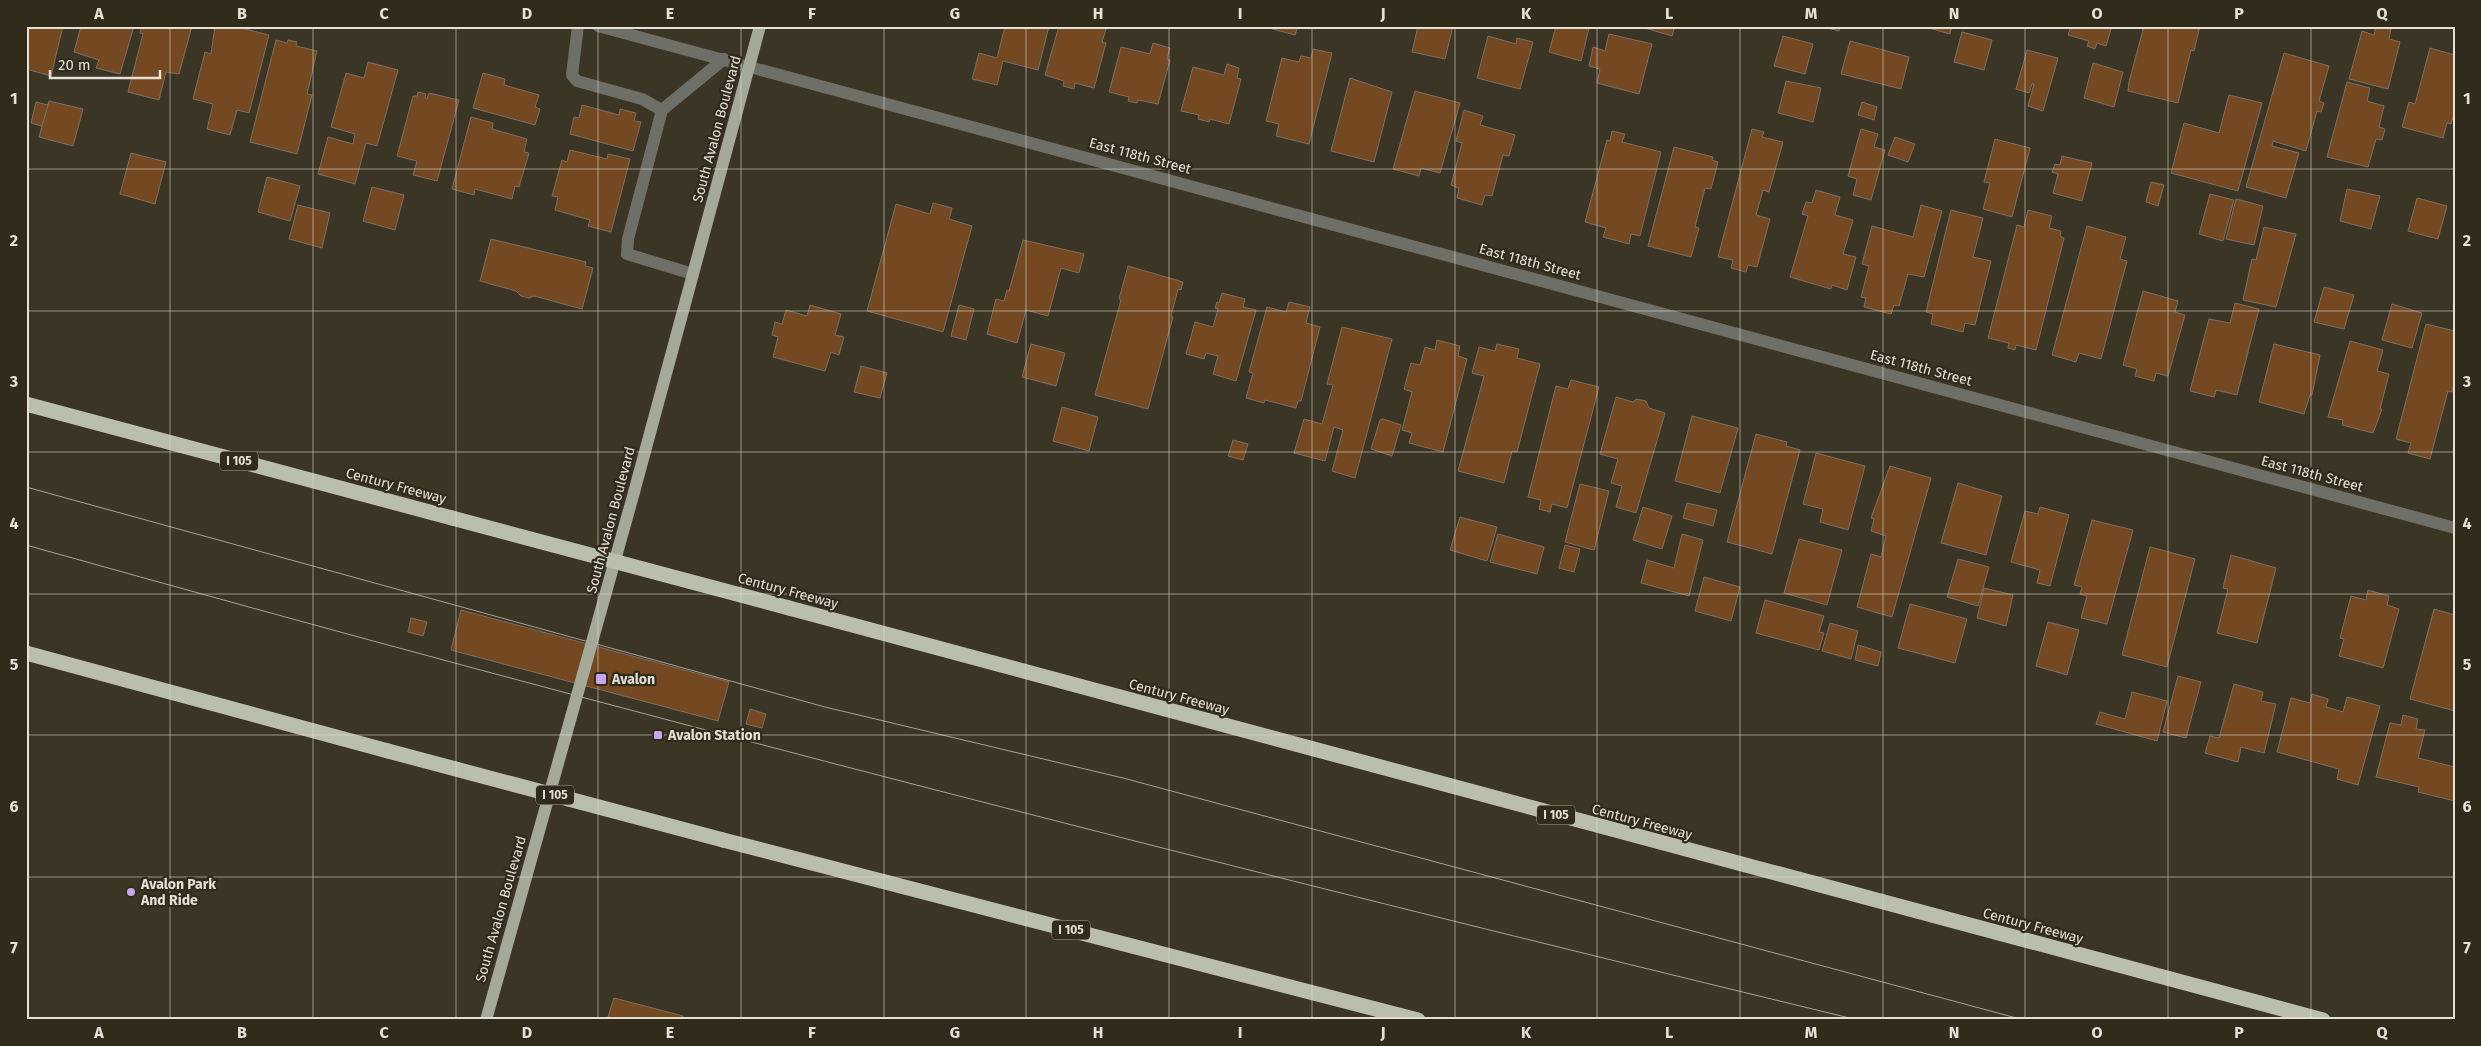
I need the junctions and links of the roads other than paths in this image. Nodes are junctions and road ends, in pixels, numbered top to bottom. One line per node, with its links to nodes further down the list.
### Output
1 (578, 26): 6 (street)
2 (598, 26): 4 (street, East 118th Street)
3 (760, 26): 5 (main road, South Avalon Boulevard)
4 (724, 60): 5 (street, East 118th Street); 6 (street)
5 (750, 66): 7 (main road, South Avalon Boulevard); 9 (street, East 118th Street)
6 (662, 110): 7 (street)
7 (693, 274): 11 (main road, South Avalon Boulevard)
8 (26, 404): 13 (highway, Century Freeway / I 105, bridge)
9 (2455, 528)
10 (26, 653): 12 (highway, I 105, bridge)
11 (486, 1020)
12 (1418, 1020)
13 (2323, 1020)

